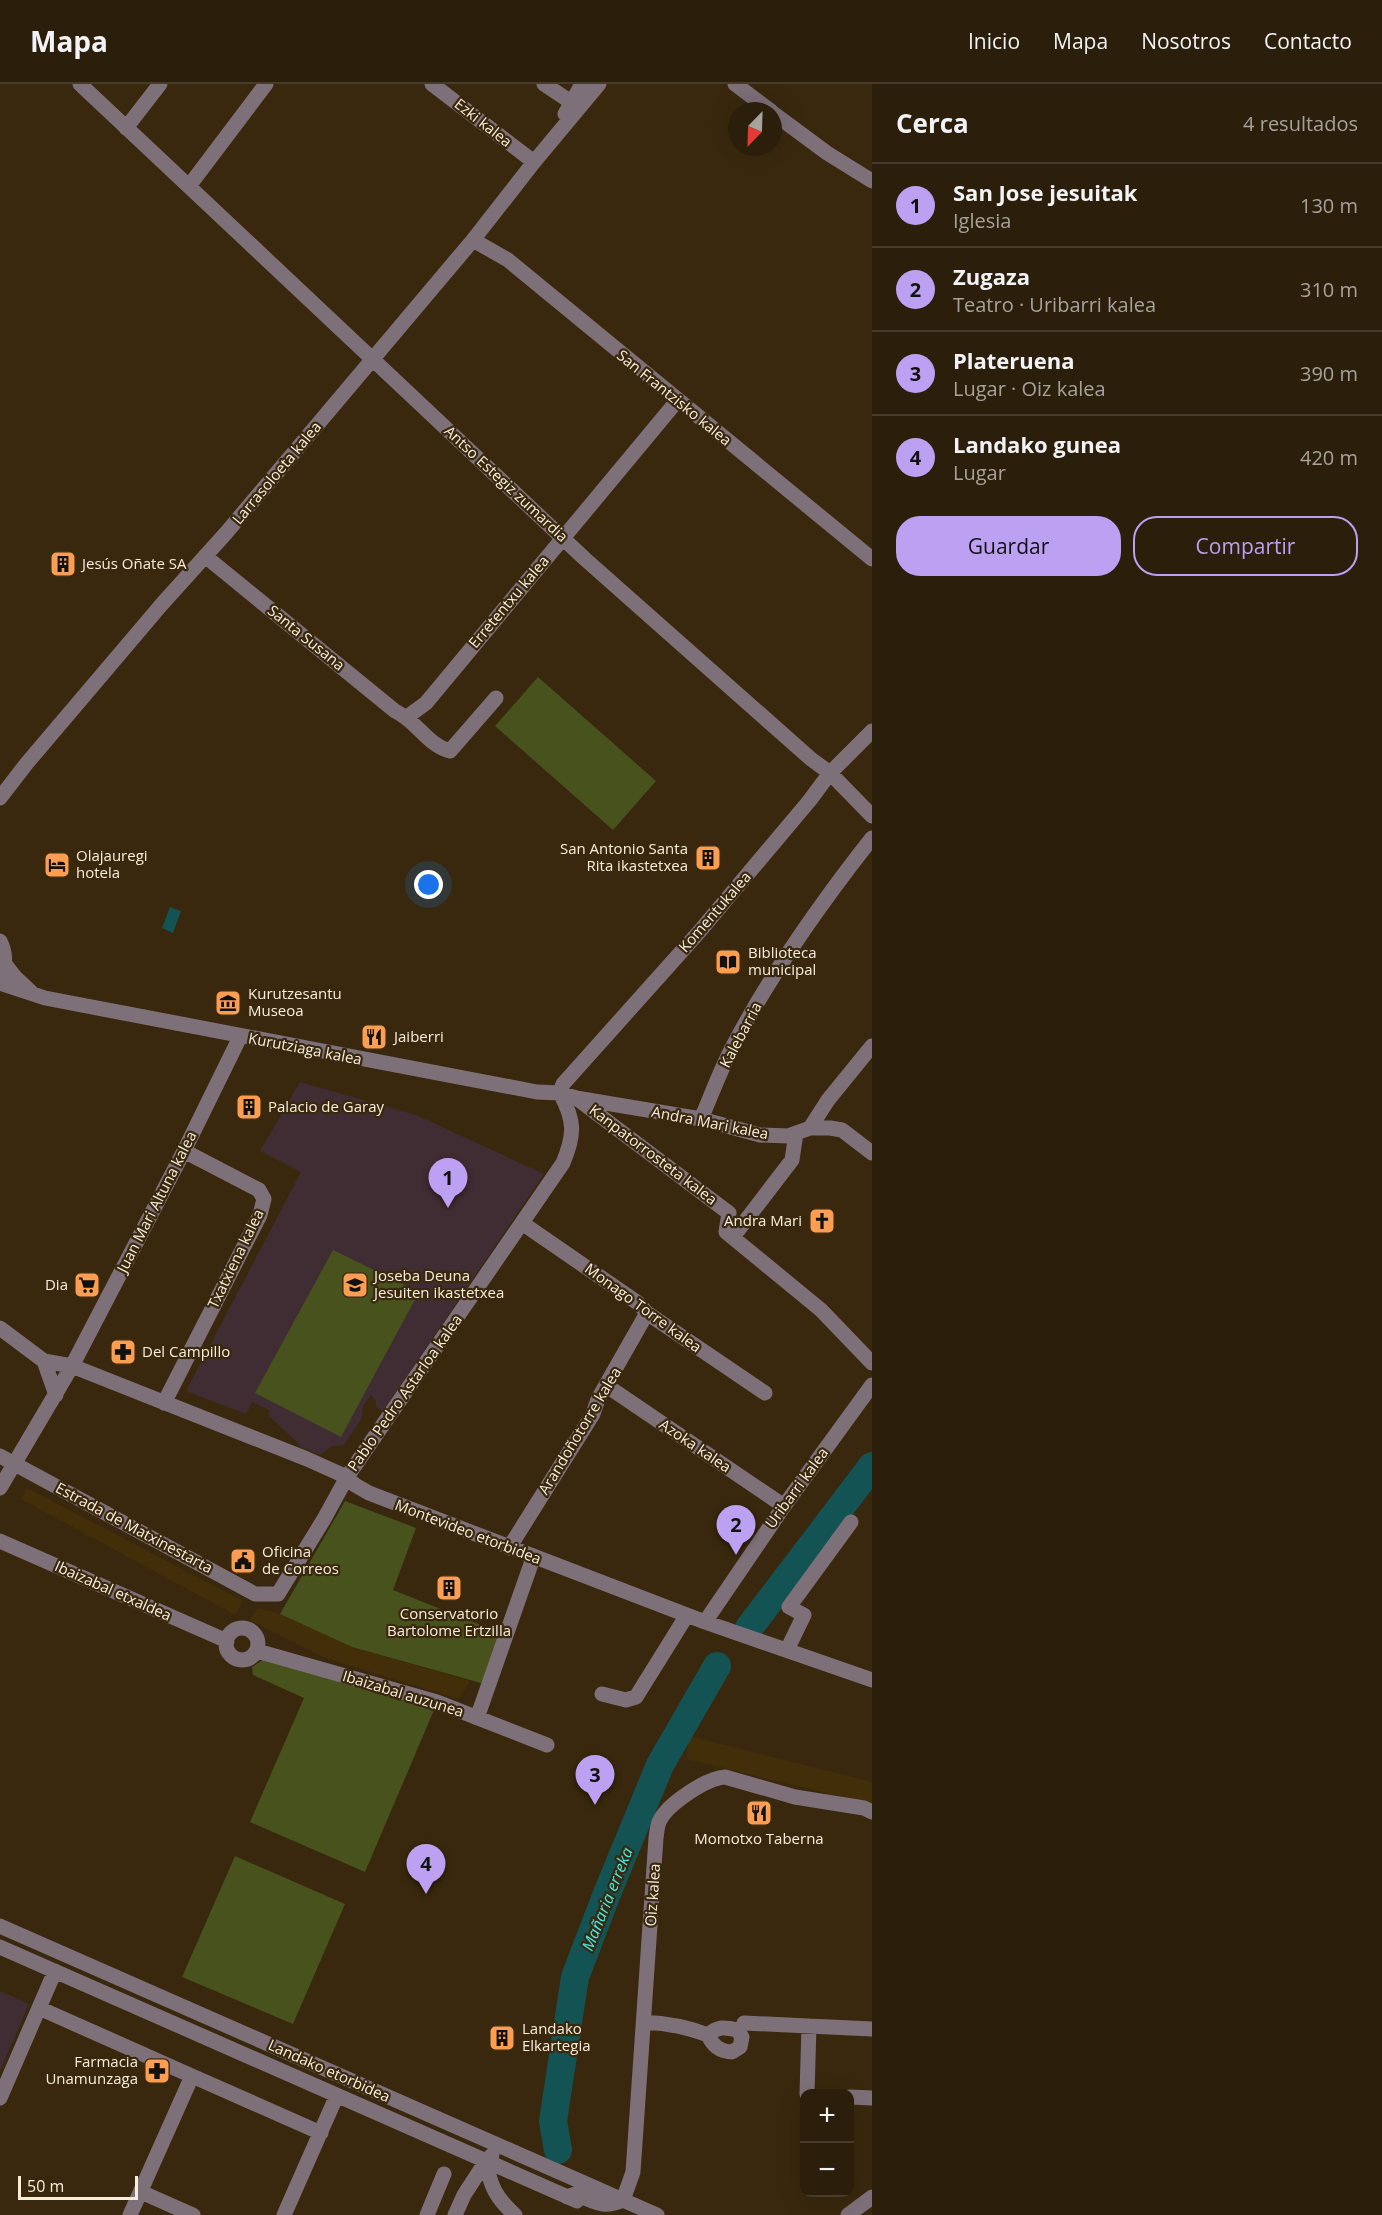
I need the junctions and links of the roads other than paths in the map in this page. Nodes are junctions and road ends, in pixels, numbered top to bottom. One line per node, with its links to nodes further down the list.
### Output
1 (80, 84): 12 (street, Antso Estegiz zumardia)
2 (160, 84): 12 (street)
3 (266, 84): 16 (street)
4 (432, 84): 14 (street, Ezki kalea)
5 (544, 84): 9 (street)
6 (582, 84): 9 (street)
7 (599, 84): 13 (street)
8 (735, 84): 10 (street)
9 (571, 102): 13 (street)
10 (759, 102)
11 (782, 119): 15 (street)
12 (126, 128): 16 (street, Antso Estegiz zumardia)
13 (549, 143): 14 (street, Larrasoloeta kalea)
14 (534, 162): 17 (street, Larrasoloeta kalea)
15 (872, 180)
16 (189, 186): 18 (street, Antso Estegiz zumardia)
17 (473, 240): 18 (street, Larrasoloeta kalea); 19 (street, San Frantzisko kalea)
18 (373, 359): 20 (street, Antso Estegiz zumardia); 21 (street, Larrasoloeta kalea)
19 (677, 400): 20 (street, Erretentxu kalea); 22 (street, San Frantzisko kalea)
20 (563, 538): 24 (street, Erretentxu kalea); 26 (street, Antso Estegiz zumardia)
21 (205, 556): 24 (street, Santa Susana); 27 (street, Larrasoloeta kalea)
22 (872, 560)
23 (496, 698): 24 (street, Santa Susana)
24 (407, 717)
25 (872, 731): 26 (street, Komentukalea)
26 (830, 773): 28 (street, Antso Estegiz zumardia); 36 (street, Komentukalea)
27 (0, 798)
28 (872, 816)
29 (872, 838): 38 (street, Kalebarria)
30 (0, 941): 31 (street)
31 (2, 969): 33 (street, Kurutziaga kalea)
32 (0, 983): 33 (street, Kurutziaga kalea)
33 (34, 994): 34 (street, Kurutziaga kalea)
34 (240, 1037): 36 (street, Kurutziaga kalea); 40 (street, Juan Mari Altuna kalea)
35 (872, 1046): 39 (street)
36 (560, 1093): 37 (street, Kurutziaga kalea); 42 (street, Pablo Pedro Astarloa kalea)
37 (576, 1098): 38 (street, Andra Mari kalea); 43 (street, Kanpatorrosteta kalea)
38 (700, 1119): 39 (street, Andra Mari kalea)
39 (803, 1131): 41 (street, Andra Mari kalea); 43 (street)
40 (184, 1151): 46 (street, Juan Mari Altuna kalea); 55 (street, Txatxiena kalea)
41 (872, 1153)
42 (522, 1223): 44 (street, Monago Torre kalea); 58 (street, Pablo Pedro Astarloa kalea)
43 (733, 1237): 48 (street)
44 (648, 1313): 52 (street, Arandoñotorre kalea); 53 (street, Monago Torre kalea)
45 (0, 1328): 47 (street)
46 (86, 1338): 49 (street, Juan Mari Altuna kalea); 50 (street)
47 (44, 1361): 49 (street, Montevideo etorbidea); 54 (street)
48 (872, 1363)
49 (72, 1366): 50 (street, Montevideo etorbidea); 54 (street, Juan Mari Altuna kalea)
50 (90, 1374): 55 (street, Montevideo etorbidea)
51 (872, 1385): 60 (street, Uribarri kalea)
52 (607, 1386): 60 (street, Azoka kalea); 63 (street, Arandoñotorre kalea)
53 (765, 1393)
54 (56, 1395): 57 (street, Juan Mari Altuna kalea)
55 (164, 1402): 58 (street, Montevideo etorbidea)
56 (0, 1456): 57 (street, Estrada de Matxinestarta)
57 (14, 1464): 58 (street, Estrada de Matxinestarta); 59 (street, Juan Mari Altuna kalea)
58 (347, 1477): 63 (street, Montevideo etorbidea)
59 (0, 1488)
60 (784, 1506): 66 (street, Uribarri kalea)
61 (851, 1522): 68 (street)
62 (0, 1541): 67 (street, Ibaizabal etxaldea)
63 (509, 1548): 65 (street, Montevideo etorbidea)
64 (531, 1564): 72 (street)
65 (687, 1615): 66 (street, Montevideo etorbidea); 71 (street)
66 (705, 1622): 68 (street, Montevideo etorbidea)
67 (227, 1641): 69 (street); 69 (street)
68 (787, 1650): 70 (street, Montevideo etorbidea)
69 (257, 1651): 72 (street, Ibaizabal auzunea)
70 (872, 1680)
71 (602, 1694)
72 (477, 1718): 73 (street, Ibaizabal auzunea)
73 (547, 1745)
74 (872, 1812): 79 (street, Oiz kalea)
75 (0, 1926): 91 (street, Landako etorbidea)
76 (0, 1947): 77 (street, Landako etorbidea)
77 (55, 1971): 78 (street); 86 (street, Landako etorbidea)
78 (39, 2008): 84 (street); 88 (street)
79 (644, 2022): 83 (street); 97 (street, Oiz kalea)
80 (744, 2023): 81 (street)
81 (809, 2026): 82 (street); 85 (street)
82 (872, 2029)
83 (708, 2035)
84 (192, 2076): 90 (street); 94 (street)
85 (807, 2089)
86 (338, 2095): 90 (street); 92 (street, Landako etorbidea)
87 (854, 2097): 89 (street)
88 (0, 2098)
89 (872, 2098)
90 (321, 2133): 98 (street)
91 (533, 2160): 92 (street); 97 (street, Landako etorbidea)
92 (486, 2161): 95 (street, Landako etorbidea); 102 (street); 103 (street)
93 (444, 2174): 101 (street)
94 (141, 2192): 99 (street); 100 (street)
95 (567, 2197): 97 (street); 104 (street, Landako etorbidea)
96 (872, 2197): 106 (street)
97 (623, 2200): 105 (street, Landako etorbidea)
98 (286, 2212)
99 (130, 2215)
100 (193, 2215)
101 (427, 2215)
102 (455, 2215)
103 (515, 2215)
104 (609, 2215)
105 (657, 2215)
106 (848, 2215)

